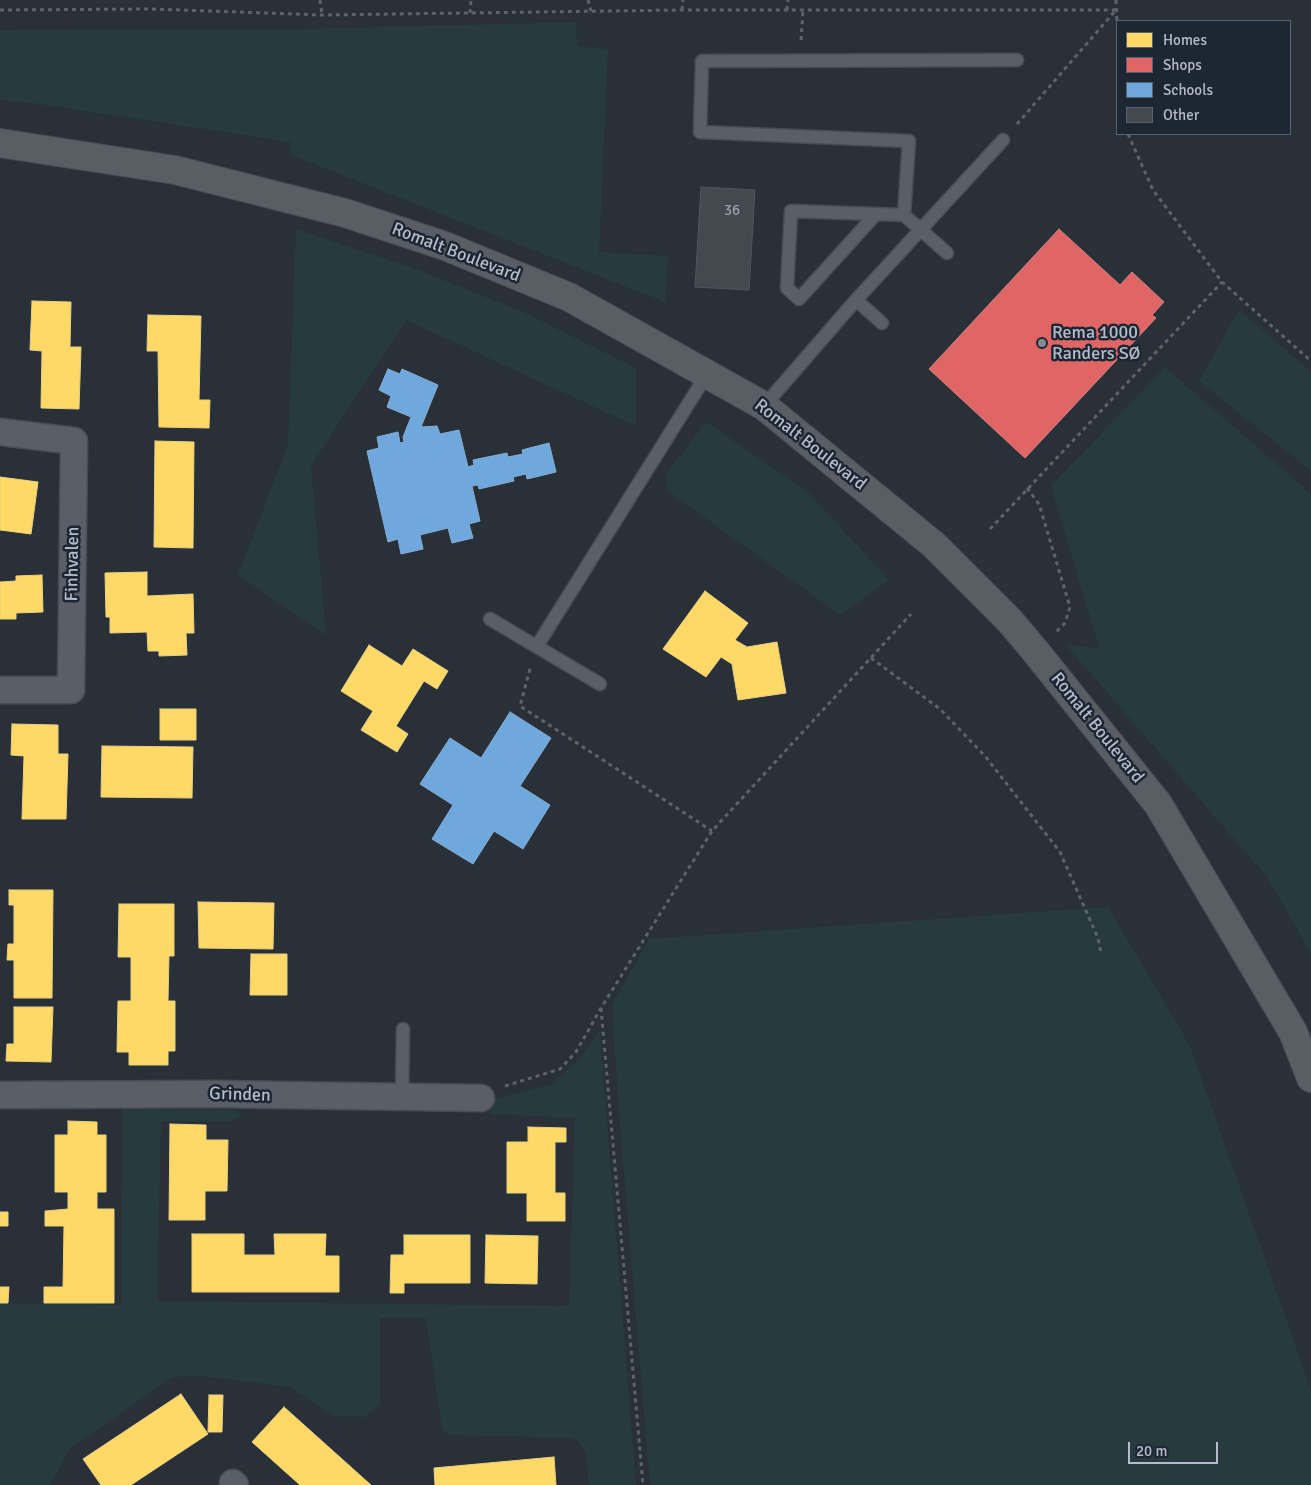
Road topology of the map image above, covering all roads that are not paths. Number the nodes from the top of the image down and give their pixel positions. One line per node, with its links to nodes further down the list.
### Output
1 (1017, 60): 5 (lane)
2 (1003, 140): 6 (lane)
3 (0, 143): 10 (street, Romalt Boulevard)
4 (876, 214): 4 (lane); 5 (lane)
5 (904, 215): 6 (lane)
6 (922, 230): 7 (lane); 8 (lane)
7 (947, 253)
8 (856, 300): 9 (lane); 11 (lane)
9 (882, 323)
10 (707, 374): 11 (street, Romalt Boulevard); 14 (lane)
11 (764, 406): 18 (street, Romalt Boulevard)
12 (0, 432): 16 (street, Finhvalen)
13 (490, 619): 14 (lane)
14 (537, 646): 15 (lane)
15 (600, 684)
16 (0, 690)
17 (403, 1029): 20 (lane)
18 (1311, 1078)
19 (0, 1095): 20 (street, Grinden)
20 (402, 1097): 21 (street, Grinden)
21 (480, 1098)

